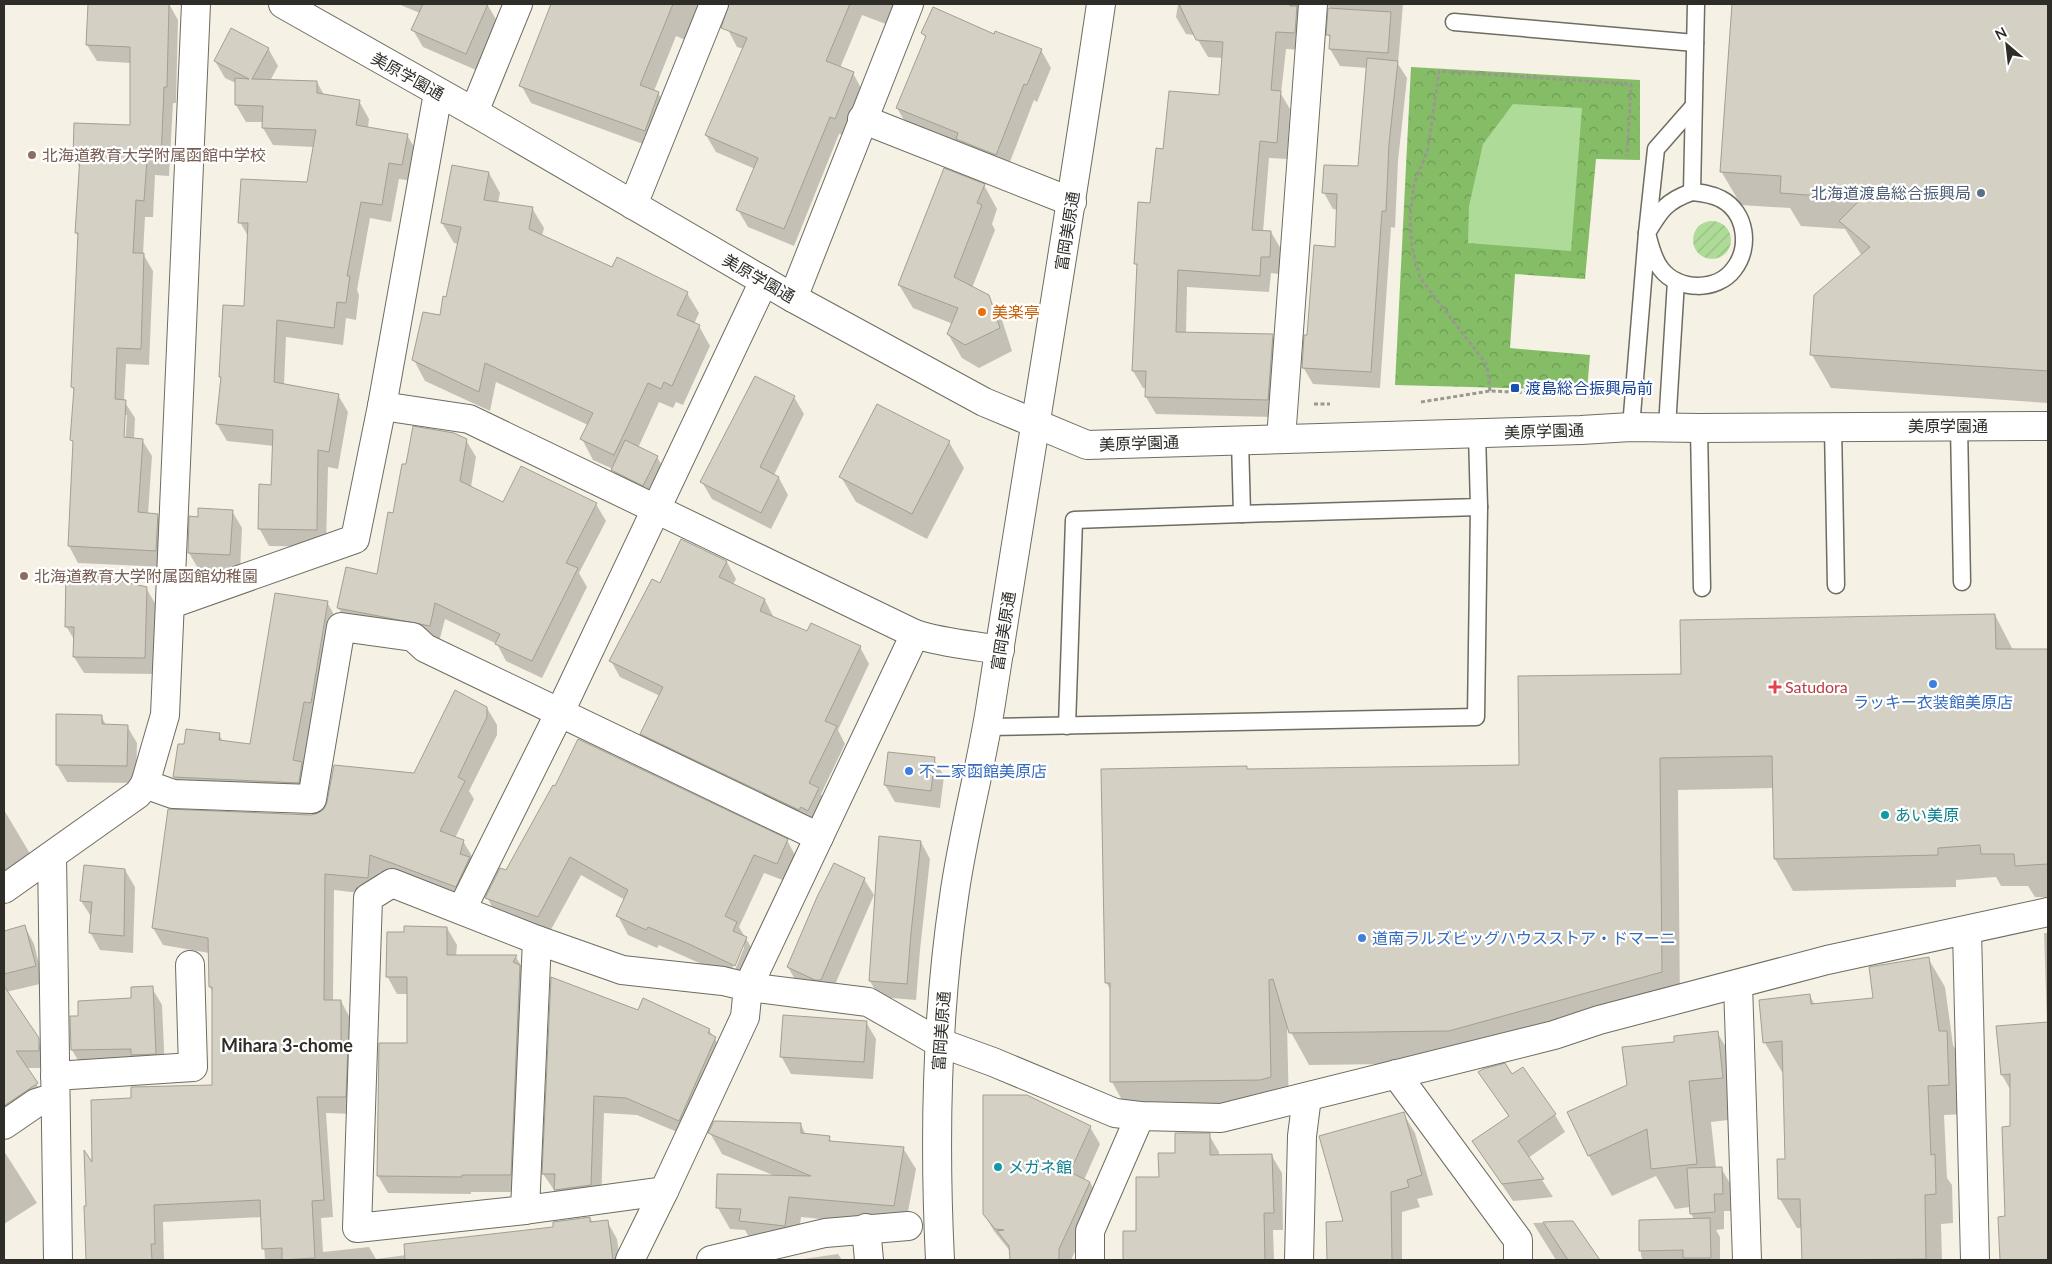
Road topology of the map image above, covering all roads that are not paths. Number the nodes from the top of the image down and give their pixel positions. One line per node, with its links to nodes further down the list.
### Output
1 (196, 4): 40 (street)
2 (283, 4): 9 (street, 美原学園通)
3 (518, 4): 14 (street)
4 (714, 4): 18 (street)
5 (908, 4): 15 (street)
6 (1101, 4): 17 (street, 富岡美原通)
7 (1313, 4): 32 (street)
8 (1696, 4): 11 (lane)
9 (309, 11): 12 (street, 美原学園通)
10 (1454, 22): 11 (lane)
11 (1695, 43): 13 (lane)
12 (438, 93): 14 (street, 美原学園通); 23 (street)
13 (1692, 108): 16 (lane); 19 (lane)
14 (474, 112): 18 (street, 美原学園通)
15 (862, 120): 17 (street); 22 (street)
16 (1692, 192): 19 (lane); 21 (lane)
17 (1072, 202): 24 (street, 富岡美原通)
18 (633, 205): 20 (street, 美原学園通)
19 (1646, 233): 21 (lane); 25 (lane)
20 (764, 281): 22 (street, 美原学園通); 35 (street)
21 (1676, 281): 26 (lane)
22 (793, 298): 24 (street, 美原学園通)
23 (382, 406): 35 (street); 40 (street)
24 (1035, 423): 33 (street, 美原学園通); 42 (street, 富岡美原通)
25 (1631, 426): 26 (street, 美原学園通); 31 (street, 美原学園通)
26 (1667, 426): 30 (street, 美原学園通)
27 (1959, 426): 28 (street, 美原学園通); 29 (street, 美原学園通); 37 (lane)
28 (2048, 426)
29 (1833, 427): 30 (street, 美原学園通); 38 (lane)
30 (1698, 428): 39 (lane)
31 (1477, 433): 32 (street, 美原学園通); 34 (lane)
32 (1281, 439): 33 (street, 美原学園通)
33 (1240, 440): 36 (lane)
34 (1479, 506): 36 (lane); 44 (lane)
35 (656, 508): 41 (street); 43 (street)
36 (1242, 514): 44 (lane)
37 (1962, 582)
38 (1836, 585)
39 (1702, 588)
40 (171, 604): 46 (street)
41 (915, 634): 42 (street); 47 (street)
42 (1000, 650): 45 (street, 富岡美原通)
43 (559, 714): 46 (street); 47 (street); 50 (street)
44 (1067, 726): 45 (lane)
45 (988, 727): 57 (street, 富岡美原通)
46 (145, 784): 48 (street)
47 (819, 837): 56 (street)
48 (52, 856): 49 (street); 59 (street)
49 (4, 888)
50 (462, 909): 53 (street); 64 (street)
51 (2048, 912): 52 (street)
52 (1966, 931): 55 (street); 76 (street)
53 (537, 940): 56 (street); 64 (street)
54 (190, 965): 59 (street)
55 (1738, 984): 58 (street); 75 (street)
56 (748, 987): 57 (street); 63 (street)
57 (938, 1042): 61 (street); 71 (street, 富岡美原通)
58 (1396, 1074): 60 (street); 74 (street)
59 (55, 1087): 62 (street); 67 (street)
60 (1307, 1097): 61 (street); 73 (street)
61 (1140, 1116): 72 (street)
62 (4, 1125)
63 (664, 1191): 64 (street); 68 (street)
64 (525, 1210)
65 (908, 1226): 66 (street)
66 (866, 1228): 69 (street); 70 (street)
67 (58, 1260)
68 (630, 1260)
69 (711, 1260)
70 (869, 1260)
71 (940, 1260)
72 (1090, 1260)
73 (1299, 1260)
74 (1518, 1260)
75 (1747, 1260)
76 (1975, 1260)

